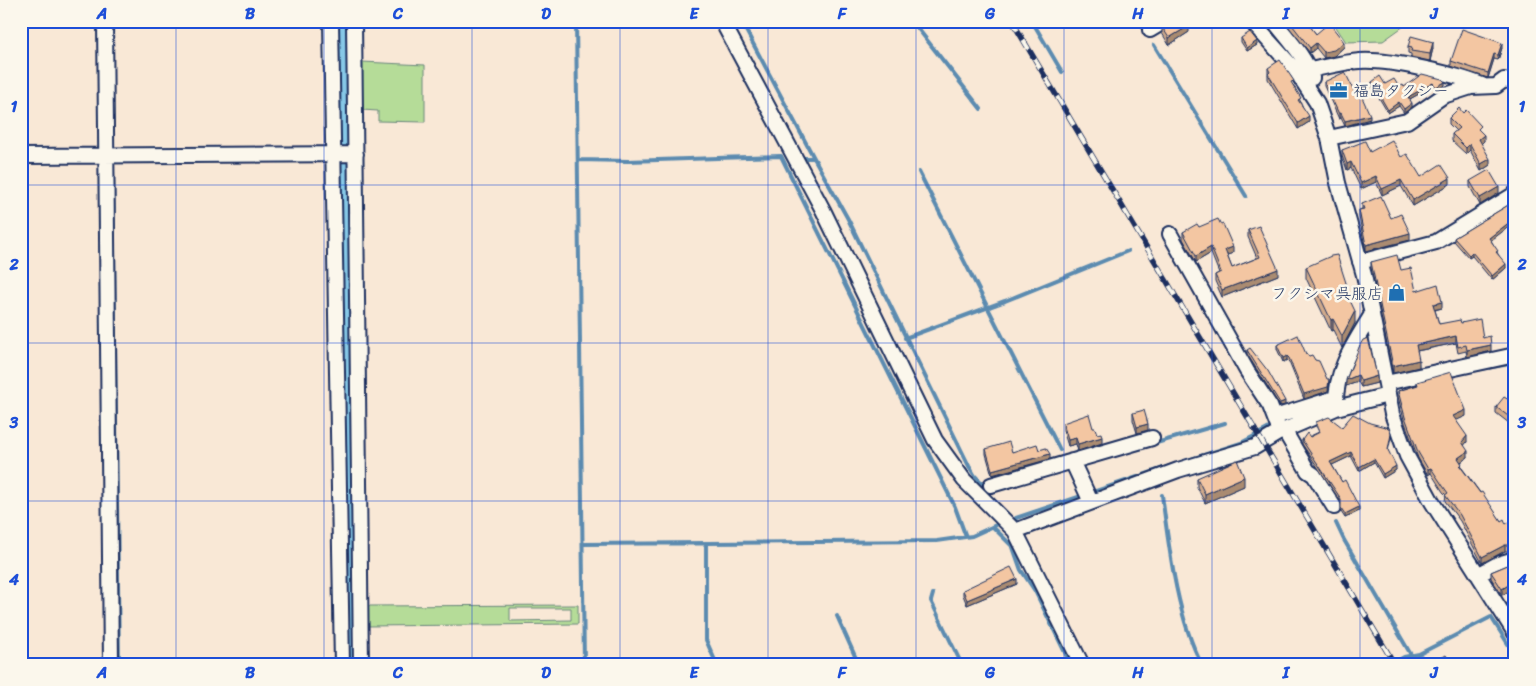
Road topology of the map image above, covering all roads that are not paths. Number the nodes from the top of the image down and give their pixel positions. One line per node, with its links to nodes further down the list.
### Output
1 (105, 21): 15 (street)
2 (331, 21): 14 (street)
3 (354, 21): 14 (street)
4 (722, 21): 30 (street)
5 (1165, 21): 8 (street)
6 (1252, 21): 12 (street)
7 (1274, 21): 9 (street)
8 (1150, 30)
9 (1310, 70): 11 (street); 12 (street)
10 (1515, 82): 11 (street)
11 (1485, 86): 13 (street)
12 (1317, 103): 13 (street)
13 (1329, 138): 19 (street)
14 (344, 154): 15 (street); 35 (street); 36 (street)
15 (111, 155): 16 (street); 34 (street)
16 (21, 156)
17 (1515, 194): 19 (street)
18 (1170, 234): 24 (street)
19 (1360, 262): 20 (street)
20 (1372, 314): 22 (street); 23 (street)
21 (1515, 355): 22 (street)
22 (1387, 389): 23 (street); 32 (street)
23 (1336, 403): 24 (street)
24 (1278, 426): 28 (street); 29 (street)
25 (1152, 438): 26 (street)
26 (1074, 465): 27 (street); 28 (street)
27 (991, 485)
28 (1088, 496): 30 (street)
29 (1334, 507)
30 (1015, 532): 37 (street)
31 (1515, 559): 32 (street)
32 (1478, 575): 33 (street)
33 (1515, 633)
34 (111, 665)
35 (342, 665)
36 (361, 665)
37 (1082, 665)

